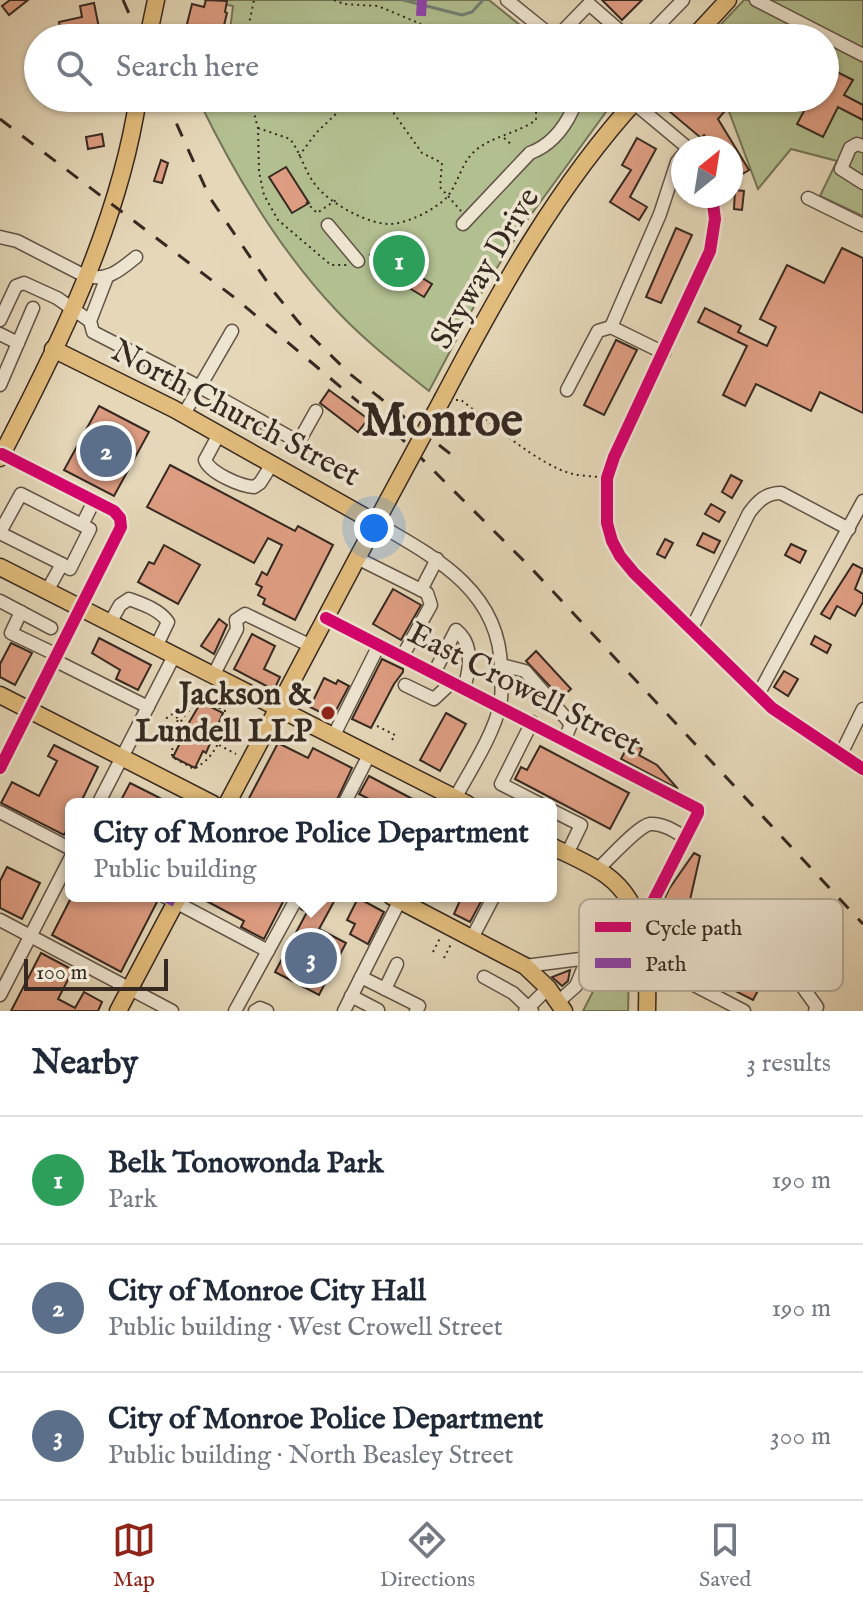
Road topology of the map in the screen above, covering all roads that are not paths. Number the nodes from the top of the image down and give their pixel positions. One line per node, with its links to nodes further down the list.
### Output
1 (156, 0): 7 (main road)
2 (507, 0): 8 (street)
3 (683, 0): 11 (street)
4 (728, 0): 12 (main road)
5 (756, 0): 13 (street)
6 (591, 2): 9 (street); 10 (street)
7 (151, 24)
8 (538, 24)
9 (569, 24)
10 (614, 24)
11 (660, 24)
12 (706, 24)
13 (803, 24)
14 (839, 43): 15 (street)
15 (863, 55)
16 (135, 112): 32 (main road)
17 (571, 112): 26 (street)
18 (625, 112): 54 (main road, Skyway Drive, bridge)
19 (648, 112): 20 (street)
20 (674, 136)
21 (863, 146): 23 (street)
22 (671, 180): 38 (street)
23 (863, 183)
24 (808, 198): 28 (street)
25 (714, 208): 43 (street)
26 (463, 224)
27 (328, 225): 31 (street)
28 (863, 225)
29 (0, 237): 32 (street)
30 (136, 257): 33 (street)
31 (358, 261)
32 (85, 276): 33 (street); 35 (main road)
33 (107, 277): 37 (street)
34 (33, 308): 41 (street)
35 (72, 310): 36 (street); 37 (street); 42 (main road)
36 (0, 320)
37 (90, 321): 45 (street)
38 (611, 327): 43 (street); 46 (street)
39 (232, 331): 45 (street)
40 (0, 334): 41 (street)
41 (18, 343): 44 (street)
42 (53, 349): 48 (main road, North Church Street); 50 (main road)
43 (664, 353): 70 (street)
44 (0, 385)
45 (200, 387): 47 (street); 48 (street)
46 (567, 390)
47 (316, 411)
48 (184, 414): 49 (main road, North Church Street)
49 (219, 434): 51 (main road, North Church Street); 51 (street)
50 (2, 451): 52 (street)
51 (272, 464): 54 (main road, North Church Street)
52 (94, 501): 55 (street); 65 (street)
53 (863, 501): 56 (street)
54 (376, 523): 58 (main road, Skyway Drive); 59 (street, North Church Street)
55 (82, 525): 57 (street); 60 (street)
56 (849, 529): 70 (street); 83 (street)
57 (0, 532): 60 (street)
58 (357, 558): 62 (street); 67 (main road, Skyway Drive)
59 (437, 559): 62 (street); 77 (street, North Church Street)
60 (62, 564): 63 (street)
61 (0, 567): 63 (main road)
62 (421, 590): 75 (street)
63 (47, 591): 65 (main road)
64 (0, 601): 66 (street)
65 (80, 608): 68 (main road); 76 (street)
66 (21, 612): 69 (street); 76 (street)
67 (326, 618): 71 (street, East Crowell Street); 72 (main road, Skyway Drive)
68 (110, 623): 73 (main road); 73 (street)
69 (51, 628)
70 (692, 628): 83 (street)
71 (379, 645): 75 (street, East Crowell Street); 91 (street)
72 (311, 646): 79 (street); 87 (main road, Skyway Drive)
73 (156, 647): 74 (main road)
74 (174, 656): 79 (main road); 86 (street)
75 (402, 657): 78 (street, East Crowell Street)
76 (55, 658): 86 (street); 89 (street)
77 (501, 665): 85 (street, North Church Street); 92 (street)
78 (434, 673): 80 (street, East Crowell Street); 82 (street)
79 (213, 676): 87 (main road)
80 (452, 682): 81 (street); 82 (street, East Crowell Street)
81 (405, 685)
82 (464, 688): 85 (street, East Crowell Street)
83 (759, 693): 93 (street)
84 (0, 695): 89 (main road)
85 (500, 705): 90 (street, East Crowell Street); 103 (street, North Church Street)
86 (148, 707): 95 (street)
87 (278, 709): 91 (main road); 100 (main road, Skyway Drive)
88 (863, 709): 93 (street)
89 (29, 710): 95 (main road); 96 (street)
90 (532, 722): 92 (street, East Crowell Street); 104 (street)
91 (333, 737): 94 (main road)
92 (565, 739): 107 (street, East Crowell Street)
93 (841, 754): 97 (street)
94 (369, 755): 101 (street); 102 (main road)
95 (122, 758): 98 (street); 99 (main road)
96 (0, 768)
97 (863, 769)
98 (101, 798)
99 (201, 798)
100 (230, 798)
101 (347, 798)
102 (450, 798)
103 (460, 798)
104 (528, 798)
105 (0, 812): 108 (street)
106 (557, 813): 110 (street)
107 (686, 838): 112 (street); 114 (street)
108 (65, 846)
109 (557, 849): 110 (main road)
110 (567, 854): 112 (main road)
111 (65, 869): 122 (street)
112 (597, 870): 113 (main road)
113 (627, 899)
114 (654, 899)
115 (171, 902): 131 (main road)
116 (180, 902): 124 (street)
117 (295, 902): 124 (street)
118 (396, 902): 128 (street)
119 (405, 902): 123 (main road)
120 (491, 902): 123 (street)
121 (0, 920): 122 (street)
122 (30, 936): 131 (street); 136 (street)
123 (472, 938): 127 (main road)
124 (268, 951): 143 (street)
125 (579, 960): 127 (street)
126 (397, 964): 132 (street)
127 (525, 966): 138 (main road)
128 (361, 977): 132 (street); 137 (street)
129 (484, 977): 140 (street)
130 (579, 979): 138 (street)
131 (130, 988): 141 (main road); 142 (street)
132 (385, 989): 147 (street)
133 (647, 991): 148 (main road)
134 (706, 991): 149 (street)
135 (805, 991): 150 (street)
136 (0, 995)
137 (351, 996): 139 (street); 146 (street)
138 (557, 1000): 140 (street)
139 (378, 1010)
140 (529, 1010)
141 (118, 1011)
142 (172, 1011)
143 (235, 1011)
144 (255, 1011): 145 (street)
145 (267, 1011)
146 (344, 1011)
147 (416, 1011)
148 (647, 1011)
149 (744, 1011)
150 (815, 1011)

